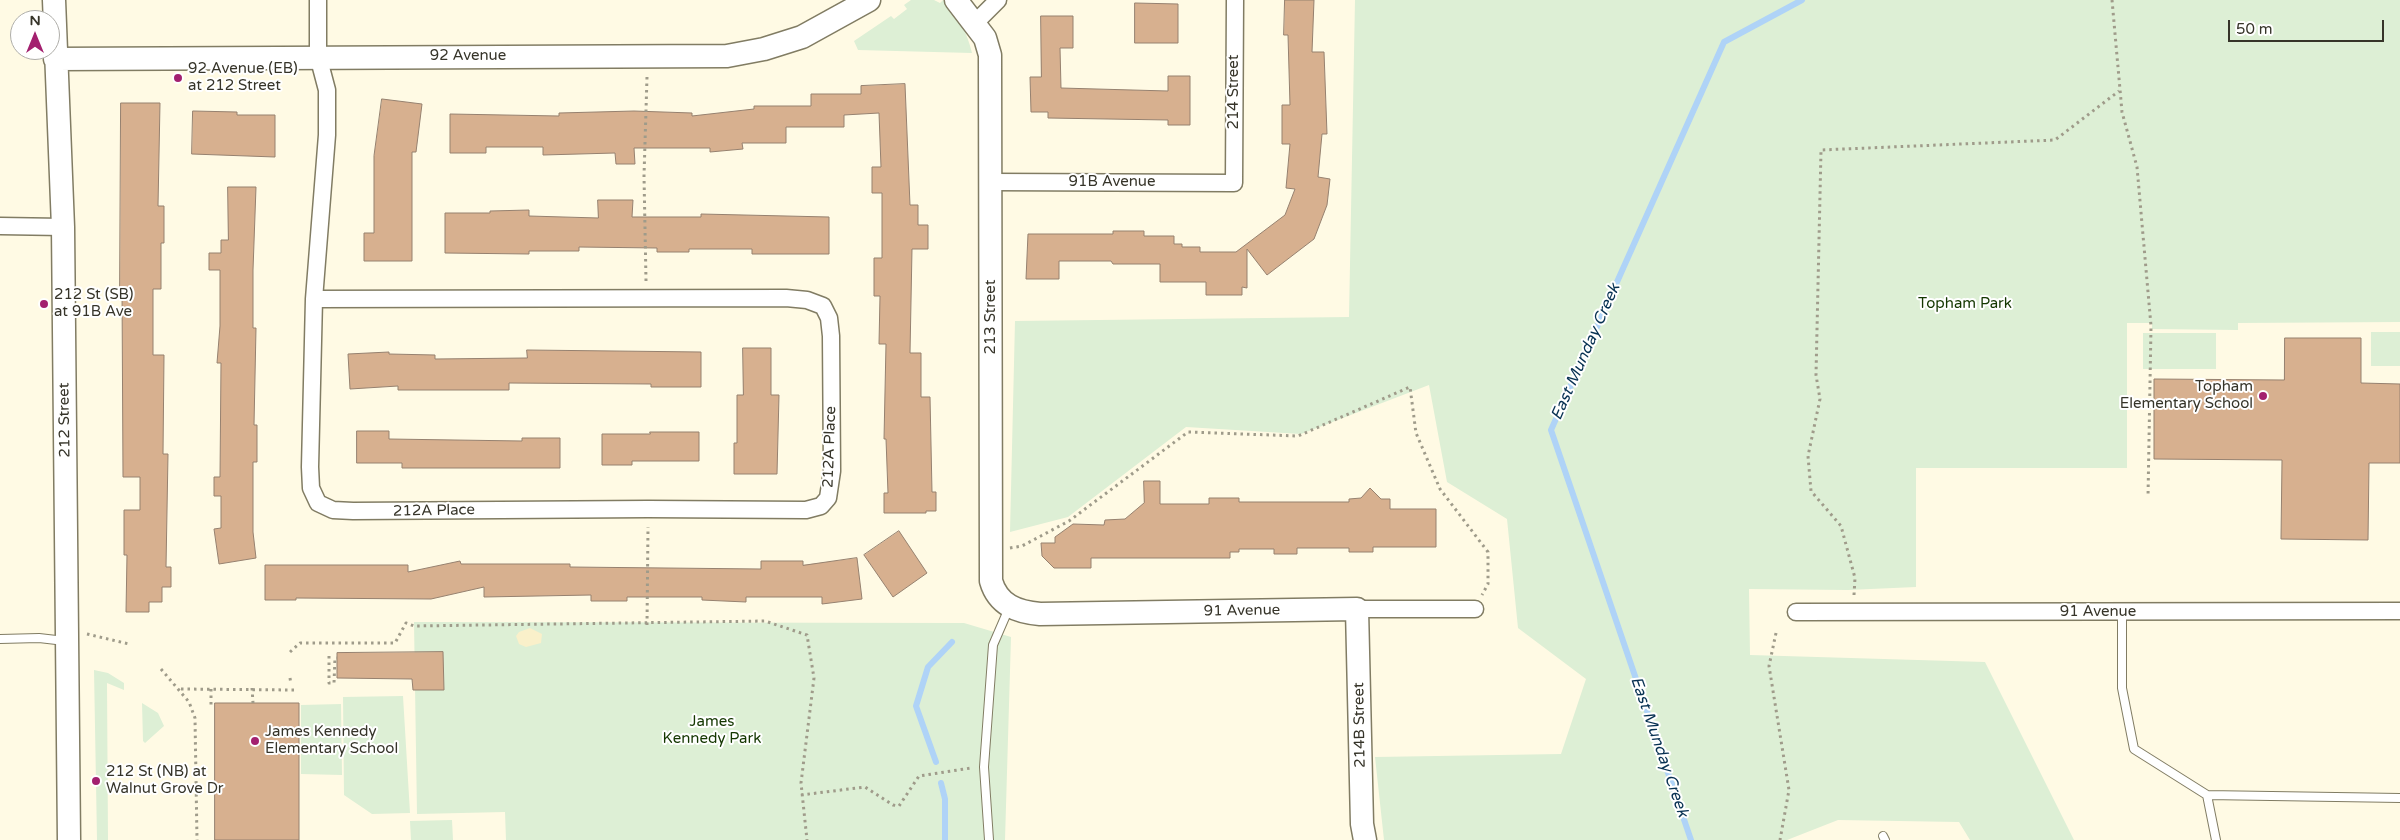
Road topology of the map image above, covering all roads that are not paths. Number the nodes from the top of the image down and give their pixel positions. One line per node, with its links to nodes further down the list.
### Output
1 (318, 0): 7 (street, 212A Place)
2 (869, 0): 7 (street, 92 Avenue)
3 (956, 0): 6 (street, 213 Street)
4 (998, 0): 6 (street)
5 (1235, 0): 11 (street, 214 Street)
6 (975, 23): 10 (street, 213 Street)
7 (318, 56): 8 (street, 92 Avenue); 14 (street, 212A Place)
8 (60, 59)
9 (55, 60): 13 (street, 212 Street)
10 (991, 182): 11 (street, 91B Avenue); 15 (street, 213 Street)
11 (1234, 183)
12 (0, 226): 13 (street)
13 (63, 226): 21 (street, 212 Street)
14 (314, 299): 14 (street, 212A Place)
15 (1010, 607): 16 (street, 91 Avenue); 26 (lane)
16 (1357, 609): 17 (street, 91 Avenue); 27 (street, 214B Street)
17 (1475, 609)
18 (2400, 611): 20 (street, 91 Avenue)
19 (1796, 612): 20 (street, 91 Avenue)
20 (2122, 612): 23 (lane)
21 (66, 637): 22 (lane); 25 (street, 212 Street)
22 (0, 639)
23 (2207, 795): 24 (lane); 28 (lane)
24 (2400, 798)
25 (69, 840)
26 (988, 840)
27 (1365, 840)
28 (2216, 840)

